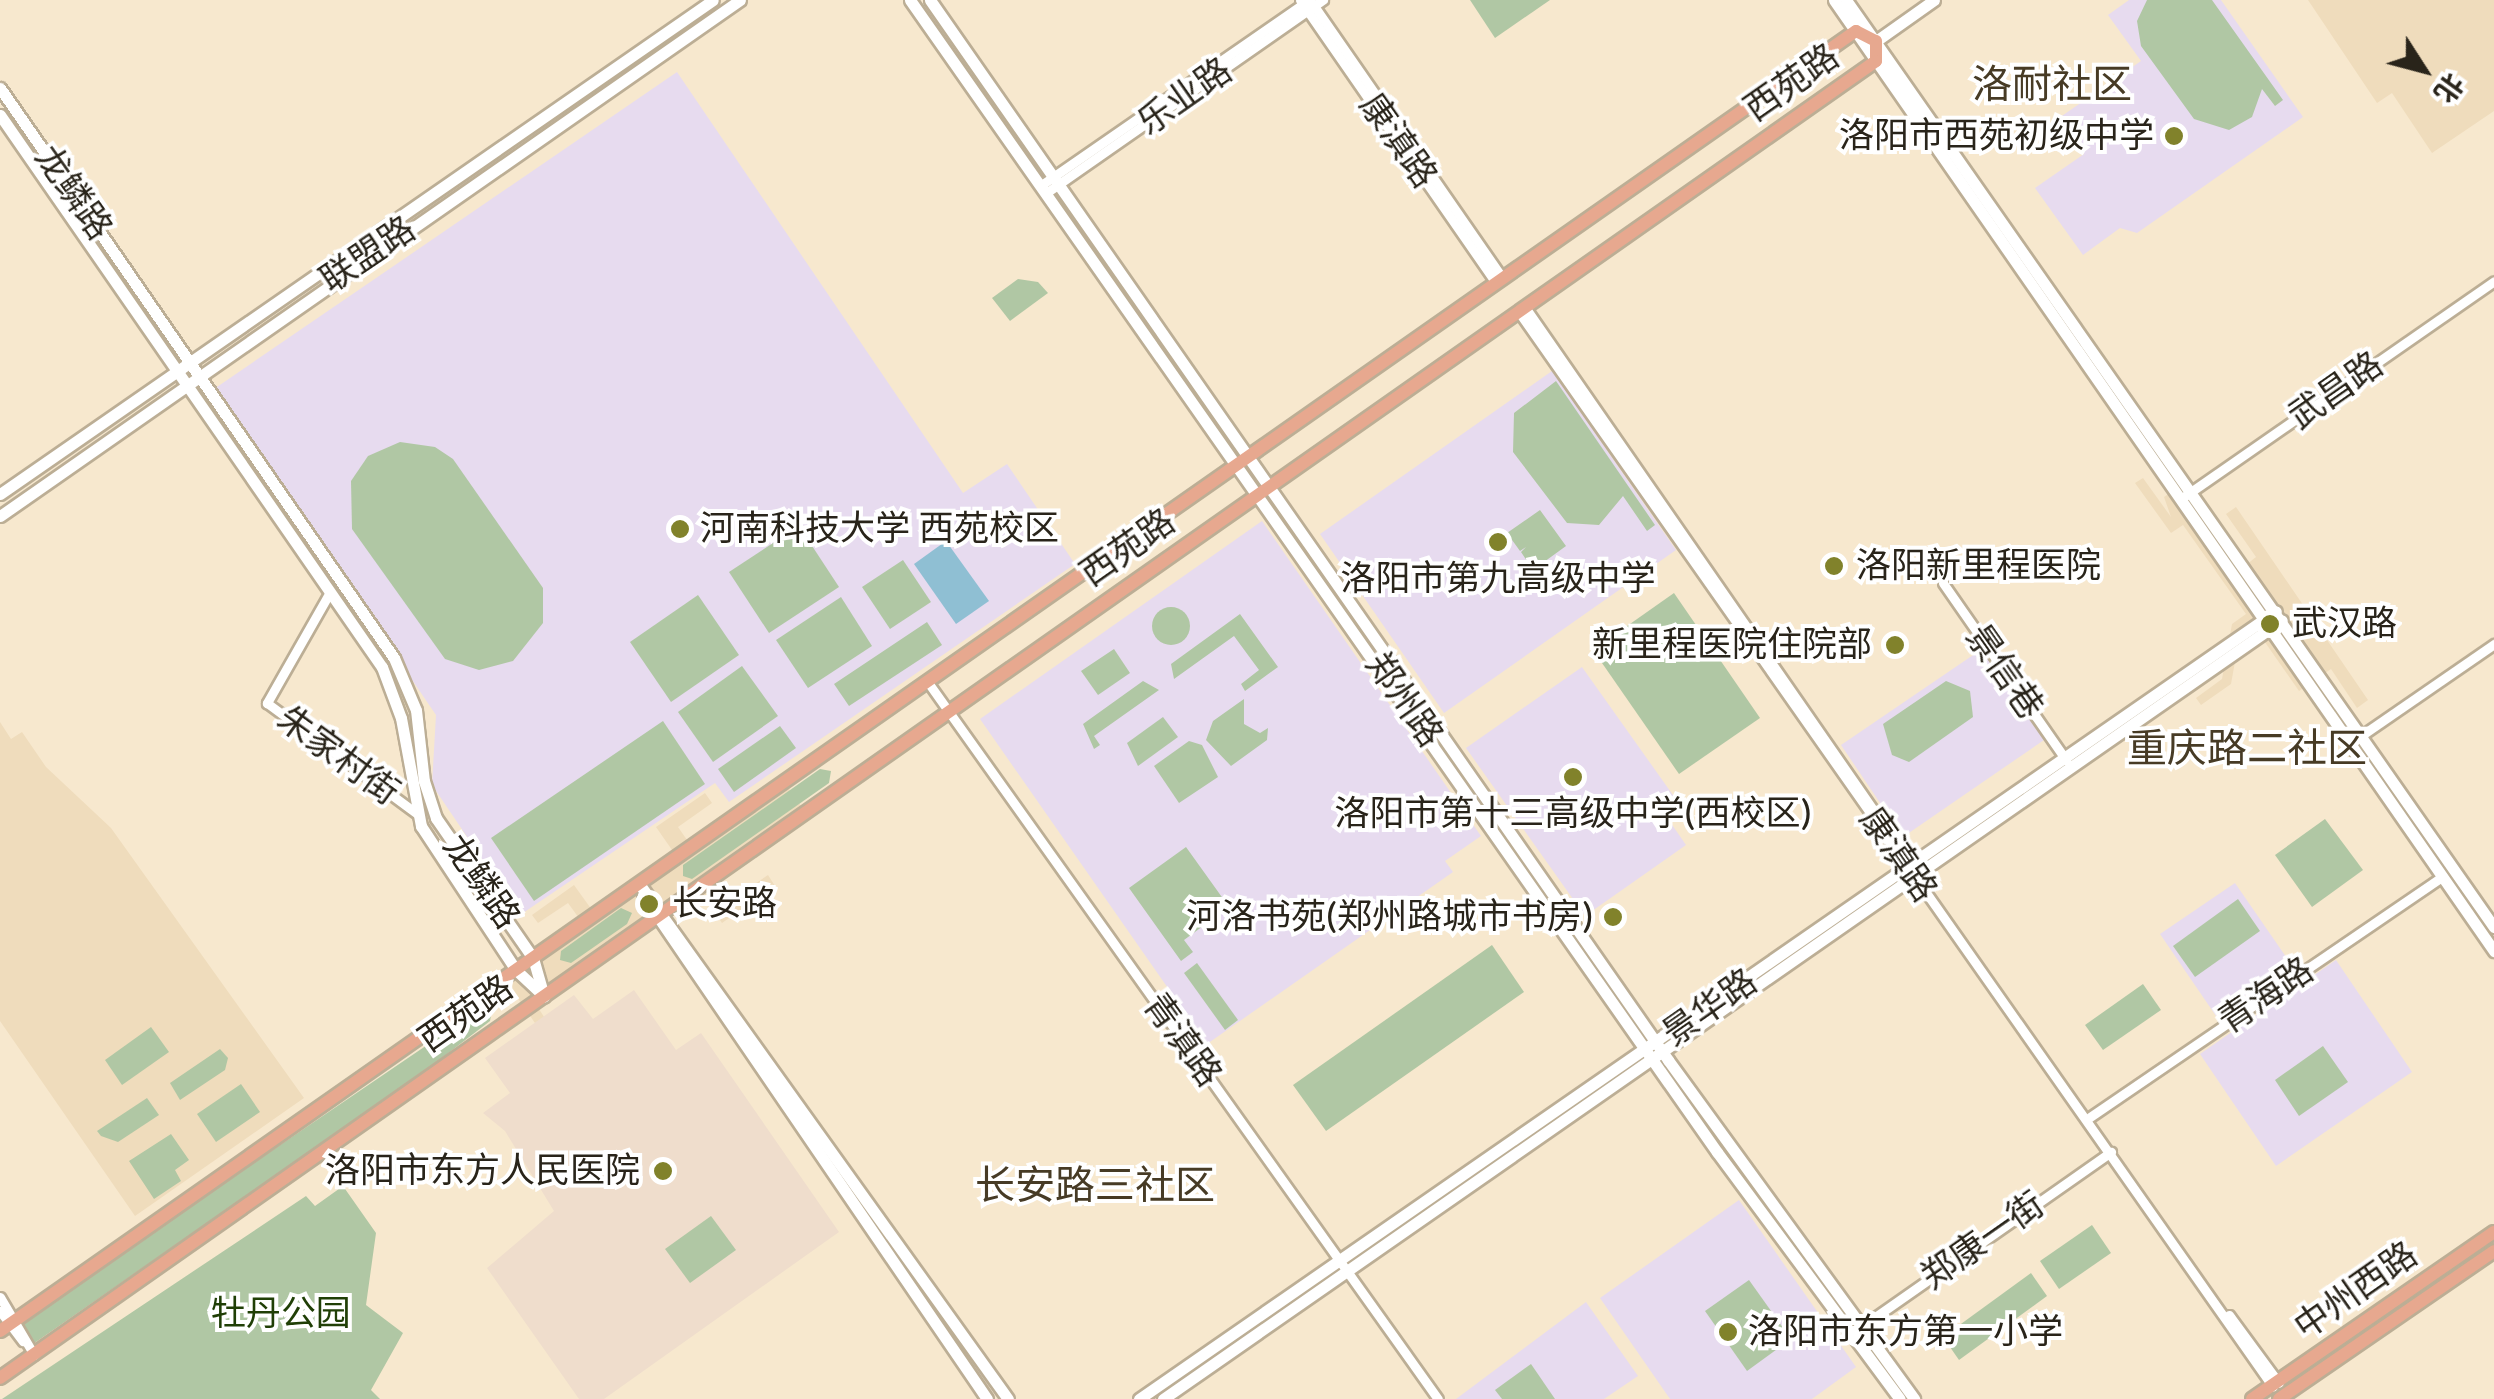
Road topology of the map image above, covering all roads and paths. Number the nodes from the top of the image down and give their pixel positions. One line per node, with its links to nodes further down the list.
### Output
1 (713, 0): 18 (main road, 联盟路)
2 (740, 0): 20 (main road, 联盟路)
3 (910, 0): 14 (main road, 郑州路)
4 (930, 0): 14 (main road, 郑州路)
5 (1834, 0): 9 (main road)
6 (1846, 0): 10 (main road)
7 (1934, 0): 10 (main road)
8 (1310, 3): 14 (street, 乐业路); 15 (street, 康滇路)
9 (1856, 32): 10 (main road, 西苑路); 11 (main road); 15 (main road, 西苑路)
10 (1876, 41): 11 (main road, 西苑路); 25 (main road)
11 (1876, 61): 17 (main road, 西苑路); 28 (main road)
12 (0, 88): 18 (main road, 龙鳞路)
13 (0, 115): 19 (main road, 龙鳞路)
14 (1049, 186): 22 (main road, 郑州路); 23 (main road, 郑州路)
15 (1499, 279): 22 (main road, 西苑路)
16 (2494, 281): 25 (street, 武昌路)
17 (1521, 309): 24 (main road, 西苑路); 40 (street, 康滇路)
18 (190, 360): 19 (main road, 联盟路); 20 (main road, 龙鳞路)
19 (178, 368): 21 (main road, 龙鳞路); 26 (main road, 联盟路)
20 (198, 372): 21 (main road, 联盟路); 46 (main road, 龙鳞路)
21 (186, 380): 29 (main road, 联盟路); 31 (main road, 龙鳞路)
22 (1250, 458): 23 (main road, 西苑路); 24 (main road, 郑州路)
23 (1238, 467): 27 (main road, 郑州路); 35 (main road, 西苑路)
24 (1270, 485): 27 (main road, 西苑路); 49 (main road, 郑州路)
25 (2192, 491): 28 (street, 武昌路); 32 (main road)
26 (0, 494)
27 (1257, 494): 36 (main road, 西苑路); 49 (main road, 郑州路)
28 (2179, 500): 33 (main road)
29 (0, 516)
30 (1943, 583): 38 (street, 景信巷)
31 (330, 592): 39 (main road, 龙鳞路); 39 (street, 朱家村街)
32 (2279, 615): 33 (main road, 景华路); 37 (main road)
33 (2266, 624): 37 (main road); 38 (main road, 景华路); 40 (main road, 景华路)
34 (2494, 644): 37 (street)
35 (928, 681): 36 (street, 青滇路); 42 (main road, 西苑路)
36 (948, 712): 43 (main road, 西苑路); 54 (street, 青滇路)
37 (2357, 738): 41 (main road); 44 (main road)
38 (2066, 760): 40 (main road, 景华路)
39 (416, 813): 47 (main road, 龙鳞路)
40 (1914, 872): 49 (main road, 景华路); 50 (street, 康滇路); 51 (street, 康滇路)
41 (2443, 876): 45 (main road); 50 (street, 青海路)
42 (640, 886): 43 (main road); 46 (main road, 西苑路)
43 (659, 916): 48 (main road, 西苑路); 62 (main road); 63 (main road)
44 (2494, 927)
45 (2494, 950)
46 (533, 958): 47 (main road, 西苑路); 48 (main road, 龙鳞路)
47 (516, 970): 48 (main road, 龙鳞路); 57 (main road, 西苑路)
48 (544, 996): 59 (main road, 西苑路)
49 (1655, 1052): 54 (main road, 景华路); 58 (main road, 郑州路)
50 (2090, 1117): 51 (street, 康滇路)
51 (2111, 1152): 58 (street, 郑康一街); 61 (street, 康滇路)
52 (2494, 1232): 61 (main road, 中州西路)
53 (2494, 1251): 61 (main road, 中州西路)
54 (1344, 1265): 64 (main road, 景华路); 65 (main road, 景华路); 66 (street, 青滇路)
55 (0, 1297): 57 (street)
56 (0, 1311): 57 (street)
57 (9, 1325): 59 (street)
58 (1858, 1329): 67 (main road, 郑州路); 68 (main road, 郑州路)
59 (34, 1354): 60 (main road, 西苑路)
60 (0, 1378)
61 (2279, 1391): 69 (main road, 中州西路)
62 (987, 1399)
63 (1008, 1399)
64 (1139, 1399)
65 (1163, 1399)
66 (1438, 1399)
67 (1900, 1399)
68 (1914, 1399)
69 (2252, 1399)

